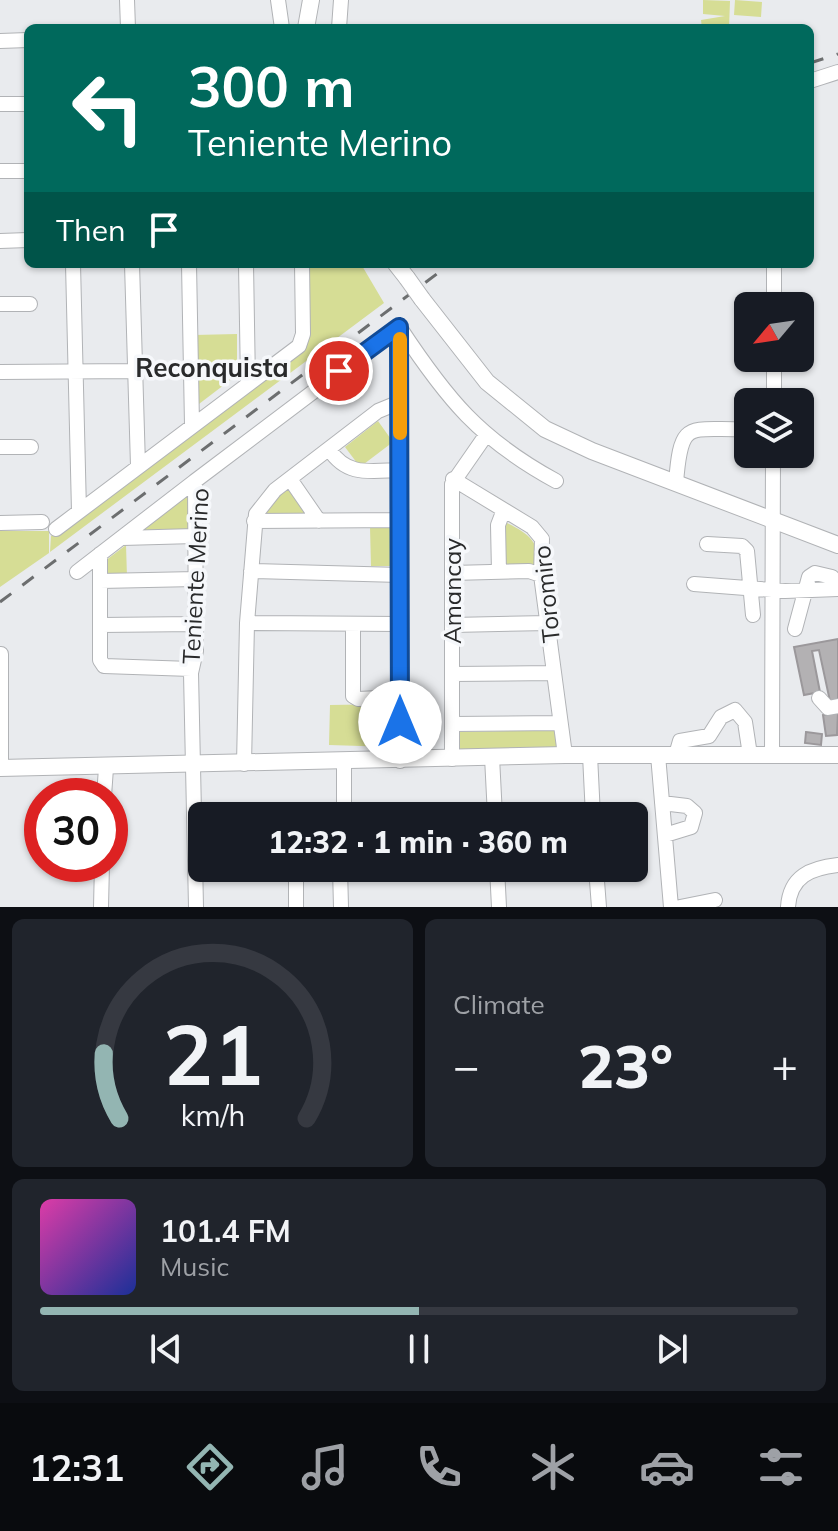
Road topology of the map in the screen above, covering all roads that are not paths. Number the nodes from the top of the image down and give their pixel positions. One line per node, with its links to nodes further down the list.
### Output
1 (127, 0): 6 (street)
2 (278, 0): 7 (street)
3 (301, 0): 8 (main road)
4 (311, 0): 9 (main road)
5 (341, 0): 10 (street)
6 (128, 24)
7 (281, 24)
8 (304, 24)
9 (306, 24)
10 (339, 24)
11 (24, 40): 12 (street)
12 (0, 41)
13 (838, 72): 14 (street)
14 (814, 80)
15 (0, 104): 16 (street)
16 (24, 104)
17 (0, 171): 18 (street)
18 (24, 171)
19 (24, 240): 20 (street)
20 (0, 241)
21 (73, 268): 32 (street)
22 (132, 268): 33 (street)
23 (189, 268): 37 (street)
24 (246, 268): 35 (street)
25 (302, 268): 35 (street)
26 (399, 268): 50 (main road, bridge)
27 (774, 268): 28 (street)
28 (774, 292)
29 (0, 304): 30 (street)
30 (30, 304)
31 (399, 327): 36 (street); 39 (street); 48 (street, Teniente Merino)
32 (75, 371): 33 (street); 34 (street); 51 (street)
33 (134, 371): 43 (street)
34 (0, 372)
35 (248, 383): 37 (street)
36 (400, 402): 42 (street); 45 (street)
37 (192, 425): 43 (street)
38 (734, 430): 50 (street)
39 (486, 435): 47 (street); 49 (street)
40 (0, 447): 41 (street)
41 (31, 447)
42 (329, 449): 45 (street); 46 (street)
43 (138, 466): 51 (street)
44 (773, 468): 54 (street)
45 (400, 470): 53 (street)
46 (290, 479): 55 (street); 56 (street)
47 (453, 479): 52 (street, Toromiro); 66 (street, Amancay)
48 (195, 481): 58 (street, Teniente Merino); 59 (street)
49 (556, 481)
50 (676, 483): 54 (main road)
51 (79, 511): 57 (street)
52 (503, 512): 65 (street); 68 (street, Toromiro)
53 (400, 520): 56 (street); 67 (street)
54 (773, 520): 61 (main road); 74 (street)
55 (254, 521): 56 (street); 63 (street)
56 (319, 521)
57 (0, 523)
58 (195, 536): 59 (street); 69 (street, Teniente Merino)
59 (122, 538): 62 (street)
60 (707, 544): 73 (street)
61 (838, 545)
62 (100, 554): 64 (street); 70 (street)
63 (251, 571): 67 (street); 77 (street)
64 (77, 572)
65 (499, 572): 66 (street); 68 (street)
66 (452, 573): 83 (street, Amancay)
67 (400, 575): 81 (street)
68 (541, 575): 78 (street, Toromiro)
69 (196, 579): 70 (street); 79 (street, Teniente Merino)
70 (100, 581): 82 (street)
71 (694, 584): 73 (street)
72 (838, 588): 75 (street)
73 (751, 589): 74 (street); 76 (street)
74 (773, 591): 75 (street); 99 (street)
75 (804, 591): 84 (street)
76 (753, 615)
77 (247, 623): 80 (street); 106 (street)
78 (549, 623): 83 (street); 87 (street, Toromiro)
79 (196, 624): 82 (street); 86 (street, Teniente Merino)
80 (353, 624): 81 (street); 89 (street)
81 (400, 624): 89 (street)
82 (101, 625): 86 (street)
83 (452, 625): 88 (street, Amancay)
84 (795, 629)
85 (1, 654): 103 (street)
86 (191, 669): 107 (street, Teniente Merino)
87 (554, 673): 88 (street); 92 (street, Toromiro)
88 (452, 674): 93 (street, Amancay)
89 (400, 697): 105 (street)
90 (819, 698): 91 (street)
91 (838, 706)
92 (560, 723): 93 (street); 94 (street, Toromiro)
93 (452, 724): 102 (street, Amancay)
94 (565, 755): 95 (main road); 101 (main road)
95 (590, 755): 96 (main road); 112 (street)
96 (658, 755): 97 (main road); 113 (street)
97 (676, 755): 98 (main road); 98 (street)
98 (750, 755): 99 (main road)
99 (772, 755): 100 (main road)
100 (838, 755)
101 (492, 757): 102 (main road); 111 (street)
102 (452, 759): 105 (main road)
103 (1, 760): 108 (main road)
104 (344, 761): 105 (main road); 106 (main road); 110 (street)
105 (400, 761)
106 (244, 764): 107 (main road)
107 (193, 765): 108 (main road); 123 (street, Teniente Merino)
108 (106, 768): 109 (street)
109 (105, 778)
110 (344, 802)
111 (494, 802)
112 (592, 802)
113 (662, 803): 114 (street); 114 (street)
114 (665, 835): 128 (street)
115 (838, 865): 130 (street)
116 (102, 882): 122 (street)
117 (296, 882): 124 (street)
118 (340, 882): 125 (street)
119 (498, 882): 126 (street)
120 (597, 882): 127 (street)
121 (715, 900): 129 (street)
122 (101, 907)
123 (196, 907)
124 (296, 907)
125 (341, 907)
126 (499, 907)
127 (599, 907)
128 (671, 907)
129 (680, 907)
130 (788, 907)

